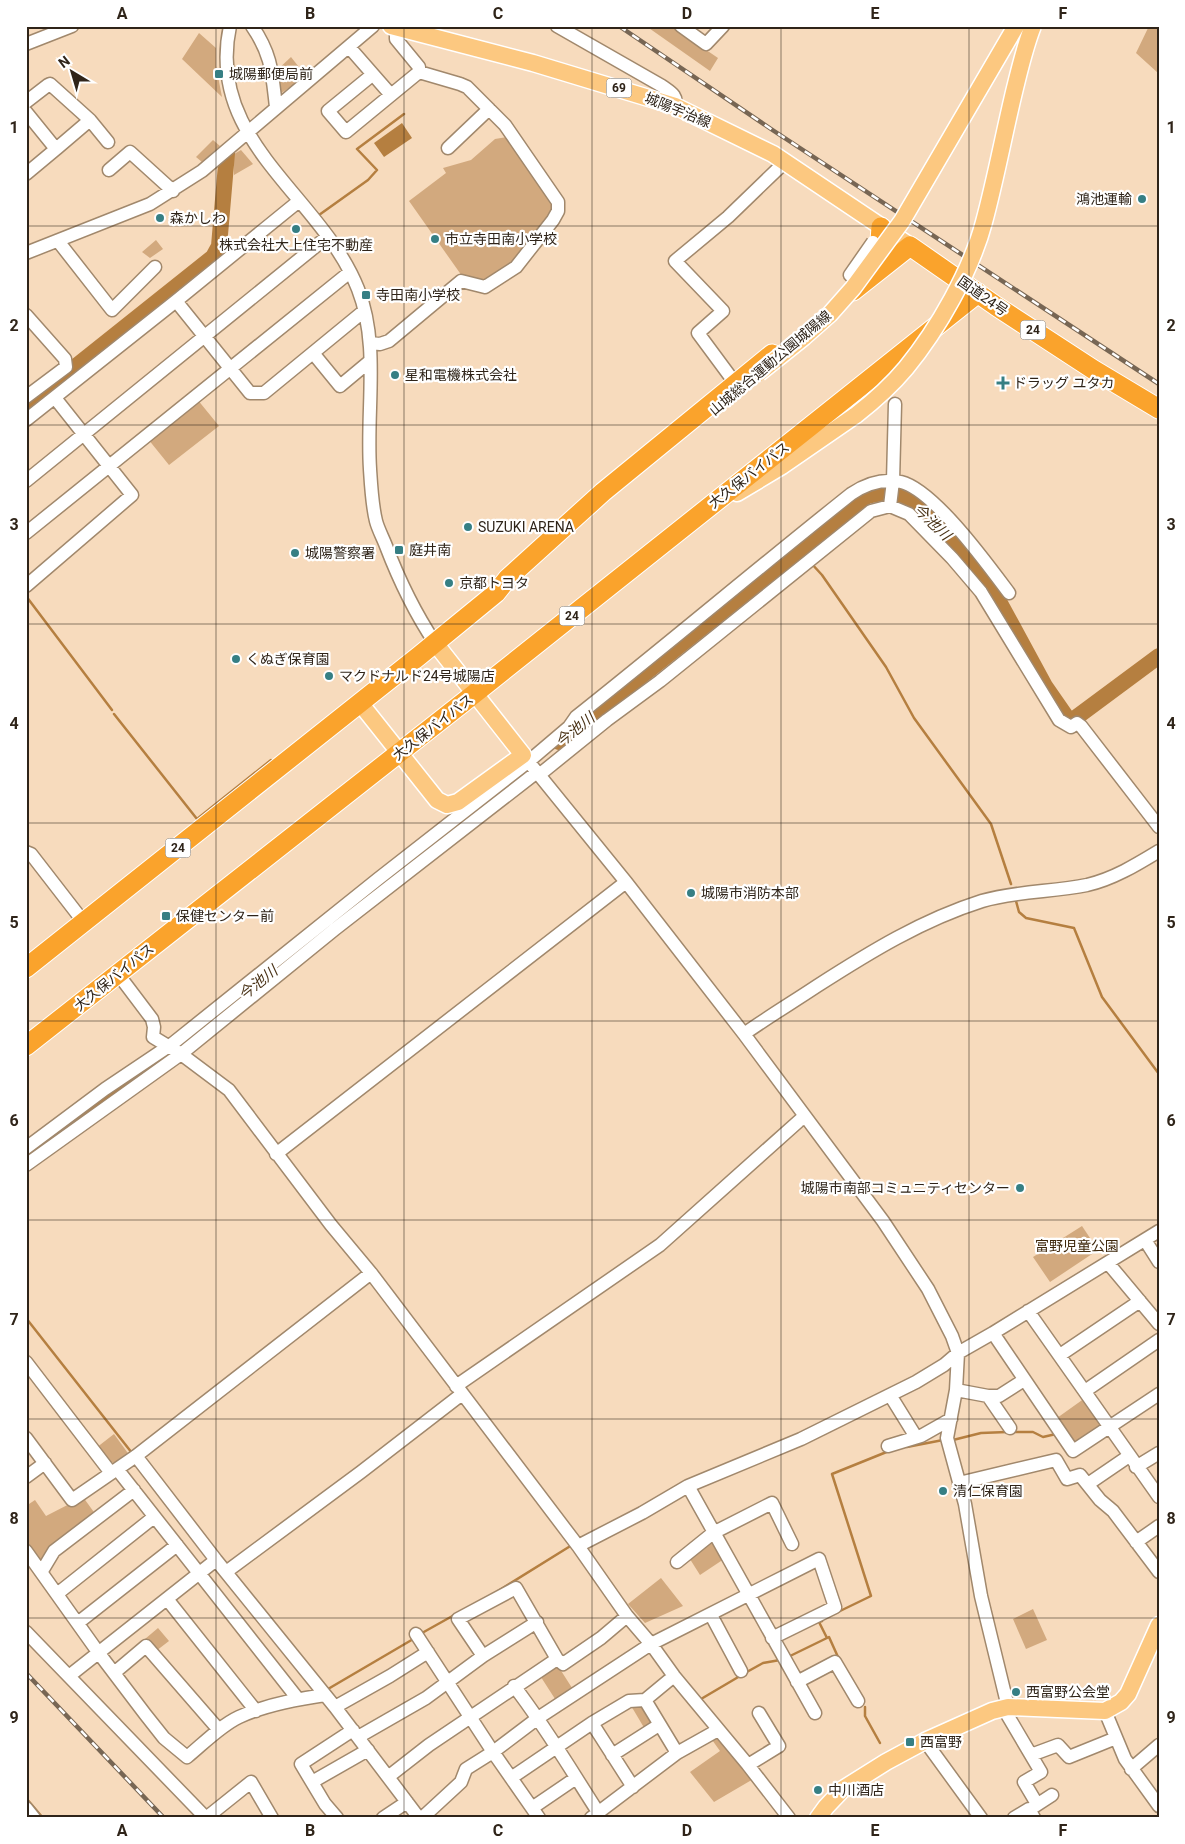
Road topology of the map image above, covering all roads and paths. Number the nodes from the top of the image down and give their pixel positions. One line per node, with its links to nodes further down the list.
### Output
1 (72, 26): 11 (street)
2 (230, 26): 22 (street)
3 (252, 26): 18 (street)
4 (373, 26): 12 (street)
5 (557, 26): 17 (street)
6 (681, 26): 7 (street)
7 (722, 26)
8 (1016, 26): 61 (main road, 山城総合運動公園城陽線, bridge)
9 (1033, 26): 59 (main road, bridge)
10 (393, 27): 13 (street); 17 (main road, 城陽宇治線 / 69)
11 (26, 44)
12 (349, 48): 14 (street); 18 (street)
13 (419, 72): 15 (street); 19 (street)
14 (372, 75): 15 (street); 15 (street)
15 (391, 95)
16 (26, 102): 21 (street)
17 (676, 106): 26 (main road, 城陽宇治線 / 69)
18 (276, 107): 22 (street)
19 (489, 109): 24 (street); 44 (street)
20 (27, 115): 25 (street)
21 (90, 120): 23 (street); 25 (street)
22 (246, 132): 29 (street); 30 (street)
23 (108, 142)
24 (448, 148)
25 (56, 149): 28 (street)
26 (785, 162): 31 (main road, 城陽宇治線 / 69); 48 (street)
27 (109, 170): 29 (street)
28 (26, 174)
29 (173, 191): 33 (street)
30 (298, 201): 32 (street); 39 (street)
31 (880, 236): 34 (main road, 城陽宇治線 / 69); 40 (highway)
32 (327, 237): 37 (street); 43 (street)
33 (58, 241): 35 (street); 36 (street)
34 (910, 246): 38 (highway, 国道24号 / 24); 40 (highway, 24)
35 (26, 253)
36 (155, 267)
37 (350, 272): 41 (street); 47 (street)
38 (978, 293): 52 (highway, 国道24号 / 24); 59 (highway, 大久保バイパス / 24)
39 (176, 301): 43 (street); 50 (street)
40 (828, 310): 48 (highway, 24)
41 (364, 311): 44 (street); 45 (street)
42 (26, 315): 49 (street)
43 (204, 336): 47 (street); 54 (street)
44 (370, 343): 46 (street)
45 (312, 353): 46 (street); 47 (street)
46 (370, 361): 64 (street)
47 (229, 368): 55 (street)
48 (735, 383): 61 (highway, 24)
49 (26, 397)
50 (55, 398): 53 (street); 54 (street)
51 (895, 404): 57 (street)
52 (1159, 409)
53 (26, 420)
54 (84, 434): 55 (street); 56 (street)
55 (108, 466): 60 (street); 62 (street)
56 (26, 481)
57 (890, 481): 58 (street); 63 (street); 68 (street)
58 (890, 506): 68 (street); 69 (street)
59 (689, 522): 65 (highway, 大久保バイパス / 24)
60 (26, 533)
61 (536, 554): 64 (highway, 24)
62 (26, 586)
63 (1009, 593)
64 (435, 643): 65 (main road); 66 (highway, 24)
65 (474, 694): 67 (highway, 大久保バイパス / 24); 68 (main road)
66 (360, 703): 67 (main road); 73 (highway, 24)
67 (399, 753): 68 (main road); 75 (highway, 大久保バイパス / 24)
68 (533, 767): 72 (street); 78 (street)
69 (1159, 827)
70 (1159, 851): 76 (street)
71 (26, 852): 73 (street)
72 (626, 882): 76 (street); 82 (street)
73 (80, 925): 74 (highway, 24)
74 (26, 968)
75 (118, 974): 77 (highway, 大久保バイパス / 24); 78 (street); 79 (street)
76 (744, 1034): 80 (street)
77 (26, 1046)
78 (175, 1051): 81 (street); 82 (street); 83 (street)
79 (26, 1055)
80 (806, 1118): 94 (street); 98 (street)
81 (26, 1148)
82 (276, 1154): 88 (street)
83 (26, 1165)
84 (1159, 1231): 85 (street)
85 (1145, 1240): 86 (street); 87 (street)
86 (1159, 1262)
87 (1108, 1263): 89 (street); 90 (street)
88 (371, 1273): 98 (street); 111 (street)
89 (1140, 1301): 91 (street); 95 (street)
90 (1028, 1310): 92 (street); 95 (street)
91 (1159, 1324)
92 (993, 1333): 94 (street); 97 (street)
93 (1159, 1340): 100 (street)
94 (958, 1353): 99 (street); 101 (street)
95 (1060, 1355): 100 (street)
96 (26, 1362): 114 (street)
97 (1024, 1380): 103 (street); 105 (street)
98 (459, 1390): 127 (street); 132 (street)
99 (956, 1390): 103 (street); 104 (street)
100 (1085, 1391): 105 (street)
101 (890, 1395): 108 (street); 118 (street)
102 (1158, 1395): 105 (street)
103 (988, 1396): 106 (street)
104 (951, 1419): 108 (street); 116 (street)
105 (1110, 1426): 112 (street)
106 (1010, 1428)
107 (26, 1438): 113 (street)
108 (916, 1438): 109 (street)
109 (888, 1446)
110 (1159, 1452): 112 (street)
111 (136, 1456): 114 (street); 129 (street)
112 (1133, 1461): 117 (street); 120 (street)
113 (45, 1463): 114 (street); 115 (street)
114 (114, 1471): 119 (street)
115 (26, 1477)
116 (959, 1483): 117 (street); 163 (street)
117 (1088, 1484): 124 (street)
118 (688, 1486): 123 (street); 127 (street)
119 (134, 1490): 121 (street); 131 (street)
120 (1159, 1497)
121 (154, 1517): 126 (street); 135 (street)
122 (1159, 1526): 124 (street)
123 (714, 1533): 125 (street); 130 (street); 136 (street)
124 (1136, 1542): 133 (street)
125 (792, 1544)
126 (177, 1545): 134 (street); 140 (street)
127 (578, 1546): 139 (street)
128 (26, 1551): 131 (street)
129 (216, 1560): 132 (street); 134 (street)
130 (677, 1562)
131 (42, 1571): 135 (street)
132 (226, 1572): 158 (street)
133 (1159, 1572)
134 (199, 1574): 137 (street); 159 (street)
135 (57, 1594): 140 (street)
136 (748, 1596): 138 (street); 145 (street); 145 (street)
137 (167, 1599): 147 (street); 164 (street)
138 (711, 1614): 146 (street); 151 (street)
139 (627, 1616): 146 (street); 150 (street)
140 (79, 1622): 147 (street)
141 (537, 1622): 149 (street); 149 (street); 150 (street)
142 (1159, 1625): 165 (main road)
143 (26, 1632): 153 (street)
144 (417, 1636): 148 (street)
145 (772, 1638): 156 (street)
146 (651, 1644): 154 (street); 169 (street)
147 (98, 1652): 152 (street); 153 (street)
148 (428, 1652): 155 (street); 162 (street)
149 (484, 1656): 155 (street)
150 (557, 1659): 157 (street)
151 (741, 1671)
152 (114, 1673): 172 (street); 172 (street)
153 (69, 1676): 199 (street)
154 (674, 1676): 160 (street); 173 (street)
155 (446, 1682): 168 (street); 174 (street)
156 (797, 1682): 161 (street); 167 (street)
157 (514, 1686): 168 (street); 169 (street)
158 (325, 1695): 159 (street); 162 (street)
159 (298, 1699): 164 (street)
160 (645, 1700): 170 (street); 171 (street)
161 (858, 1701)
162 (335, 1707): 174 (street)
163 (1007, 1709): 165 (main road); 176 (main road); 183 (street)
164 (256, 1711): 172 (street)
165 (1105, 1711): 175 (street)
166 (759, 1713): 184 (street)
167 (815, 1713)
168 (470, 1717): 180 (street); 186 (street)
169 (538, 1718): 178 (street); 180 (street)
170 (592, 1723): 178 (street); 182 (street)
171 (659, 1725): 181 (street); 182 (street)
172 (219, 1730)
173 (718, 1730): 181 (street); 184 (street)
174 (356, 1734): 179 (street); 189 (street)
175 (1116, 1738): 183 (street); 185 (street)
176 (925, 1741): 204 (main road); 205 (street)
177 (1159, 1745): 185 (street)
178 (555, 1747): 187 (street); 188 (street)
179 (368, 1750): 186 (street); 189 (street)
180 (493, 1752): 187 (street); 202 (street)
181 (677, 1753): 190 (street)
182 (612, 1755): 190 (street)
183 (1031, 1755): 195 (street)
184 (748, 1765): 203 (street)
185 (1131, 1769): 193 (street)
186 (388, 1777): 192 (street)
187 (511, 1778): 196 (street)
188 (576, 1778): 196 (street); 197 (street)
189 (312, 1782): 200 (street)
190 (633, 1787): 197 (street)
191 (1052, 1795): 195 (street)
192 (403, 1804): 201 (street); 202 (street)
193 (1159, 1806)
194 (26, 1808): 198 (street)
195 (1033, 1810): 206 (street)
196 (536, 1813)
197 (595, 1815)
198 (34, 1818)
199 (272, 1818)
200 (337, 1818)
201 (383, 1818)
202 (421, 1818)
203 (789, 1818)
204 (818, 1818)
205 (981, 1818)
206 (1014, 1818)

